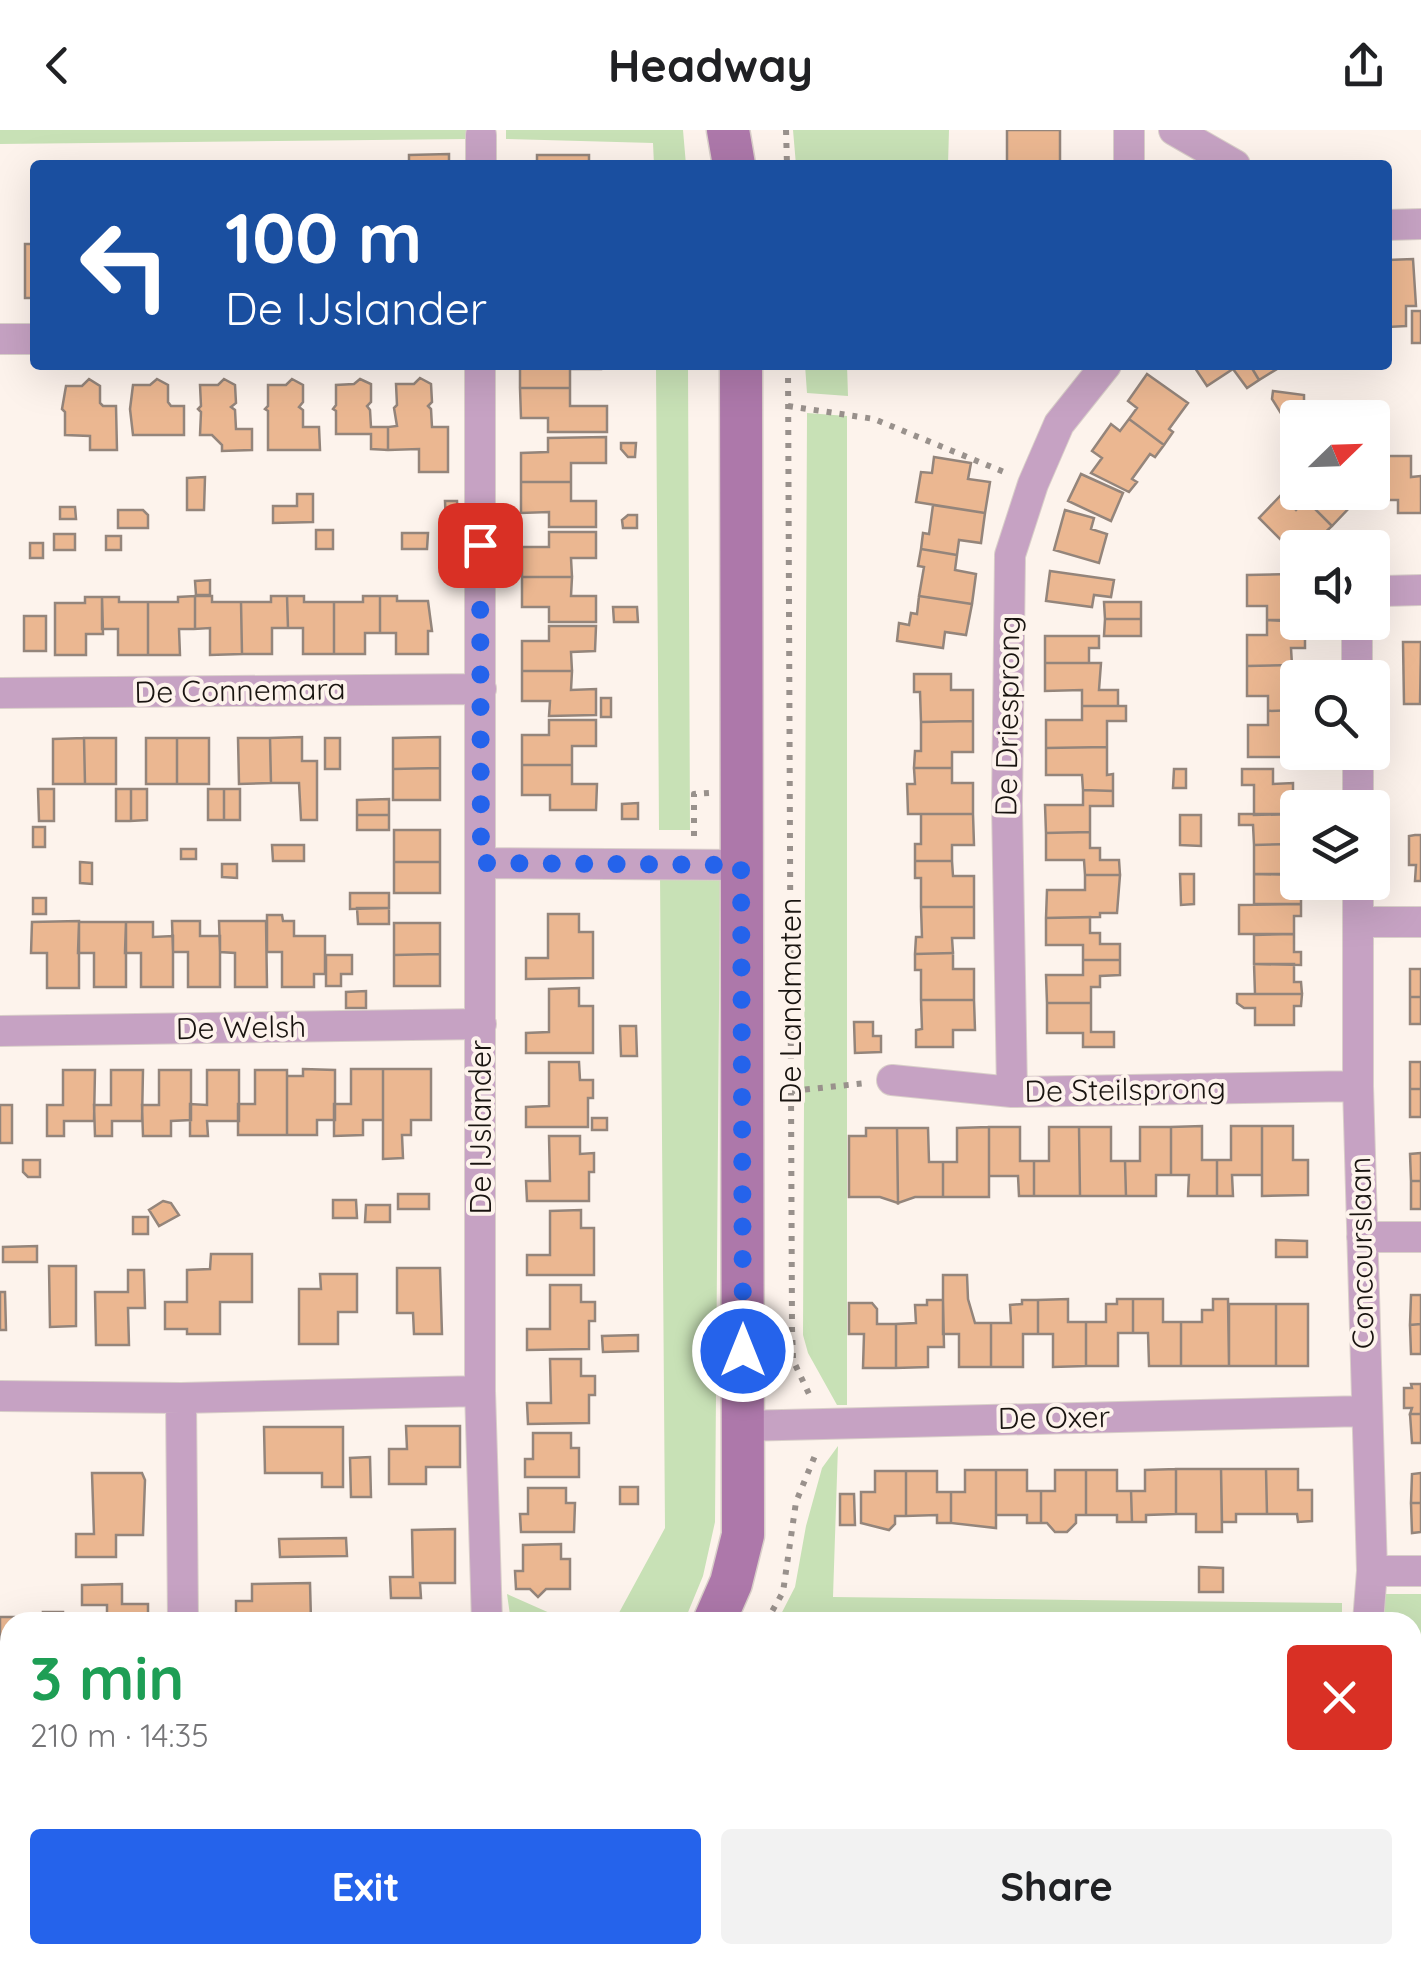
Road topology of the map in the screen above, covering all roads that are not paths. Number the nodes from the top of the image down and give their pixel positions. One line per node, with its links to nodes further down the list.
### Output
1 (728, 130): 5 (street)
2 (751, 130): 6 (street)
3 (1128, 130): 7 (street)
4 (1174, 130): 8 (street)
5 (733, 160)
6 (748, 160)
7 (1128, 160)
8 (1226, 160)
9 (1421, 224): 10 (street)
10 (1392, 225)
11 (0, 339): 12 (street)
12 (30, 339)
13 (480, 370): 18 (street, De IJslander)
14 (741, 370): 21 (street, De Landmaten)
15 (1102, 370): 29 (street, De Driesprong)
16 (1421, 590): 17 (street)
17 (1390, 591)
18 (480, 689): 19 (street, De Connemara); 20 (street, De IJslander)
19 (0, 693)
20 (481, 863): 21 (street); 25 (street, De IJslander)
21 (741, 865): 36 (street, De Landmaten)
22 (1358, 900): 23 (street, Concourslaan)
23 (1358, 922): 24 (street); 28 (street, Concourslaan)
24 (1421, 922)
25 (481, 1024): 26 (street, De Welsh); 32 (street, De IJslander)
26 (0, 1031)
27 (892, 1080): 29 (street, De Steilsprong)
28 (1358, 1086): 29 (street, De Steilsprong); 30 (street, Concourslaan)
29 (1012, 1092)
30 (1362, 1236): 31 (street); 35 (street, Concourslaan)
31 (1421, 1237)
32 (480, 1391): 34 (street); 40 (street, De IJslander)
33 (0, 1396): 34 (street)
34 (181, 1398): 39 (street)
35 (1365, 1411): 36 (street, De Oxer); 37 (street, Concourslaan)
36 (744, 1426): 41 (street, De Landmaten)
37 (1372, 1571): 38 (street); 42 (street, Concourslaan)
38 (1421, 1571)
39 (183, 1612)
40 (487, 1612)
41 (718, 1612)
42 (1369, 1612)

